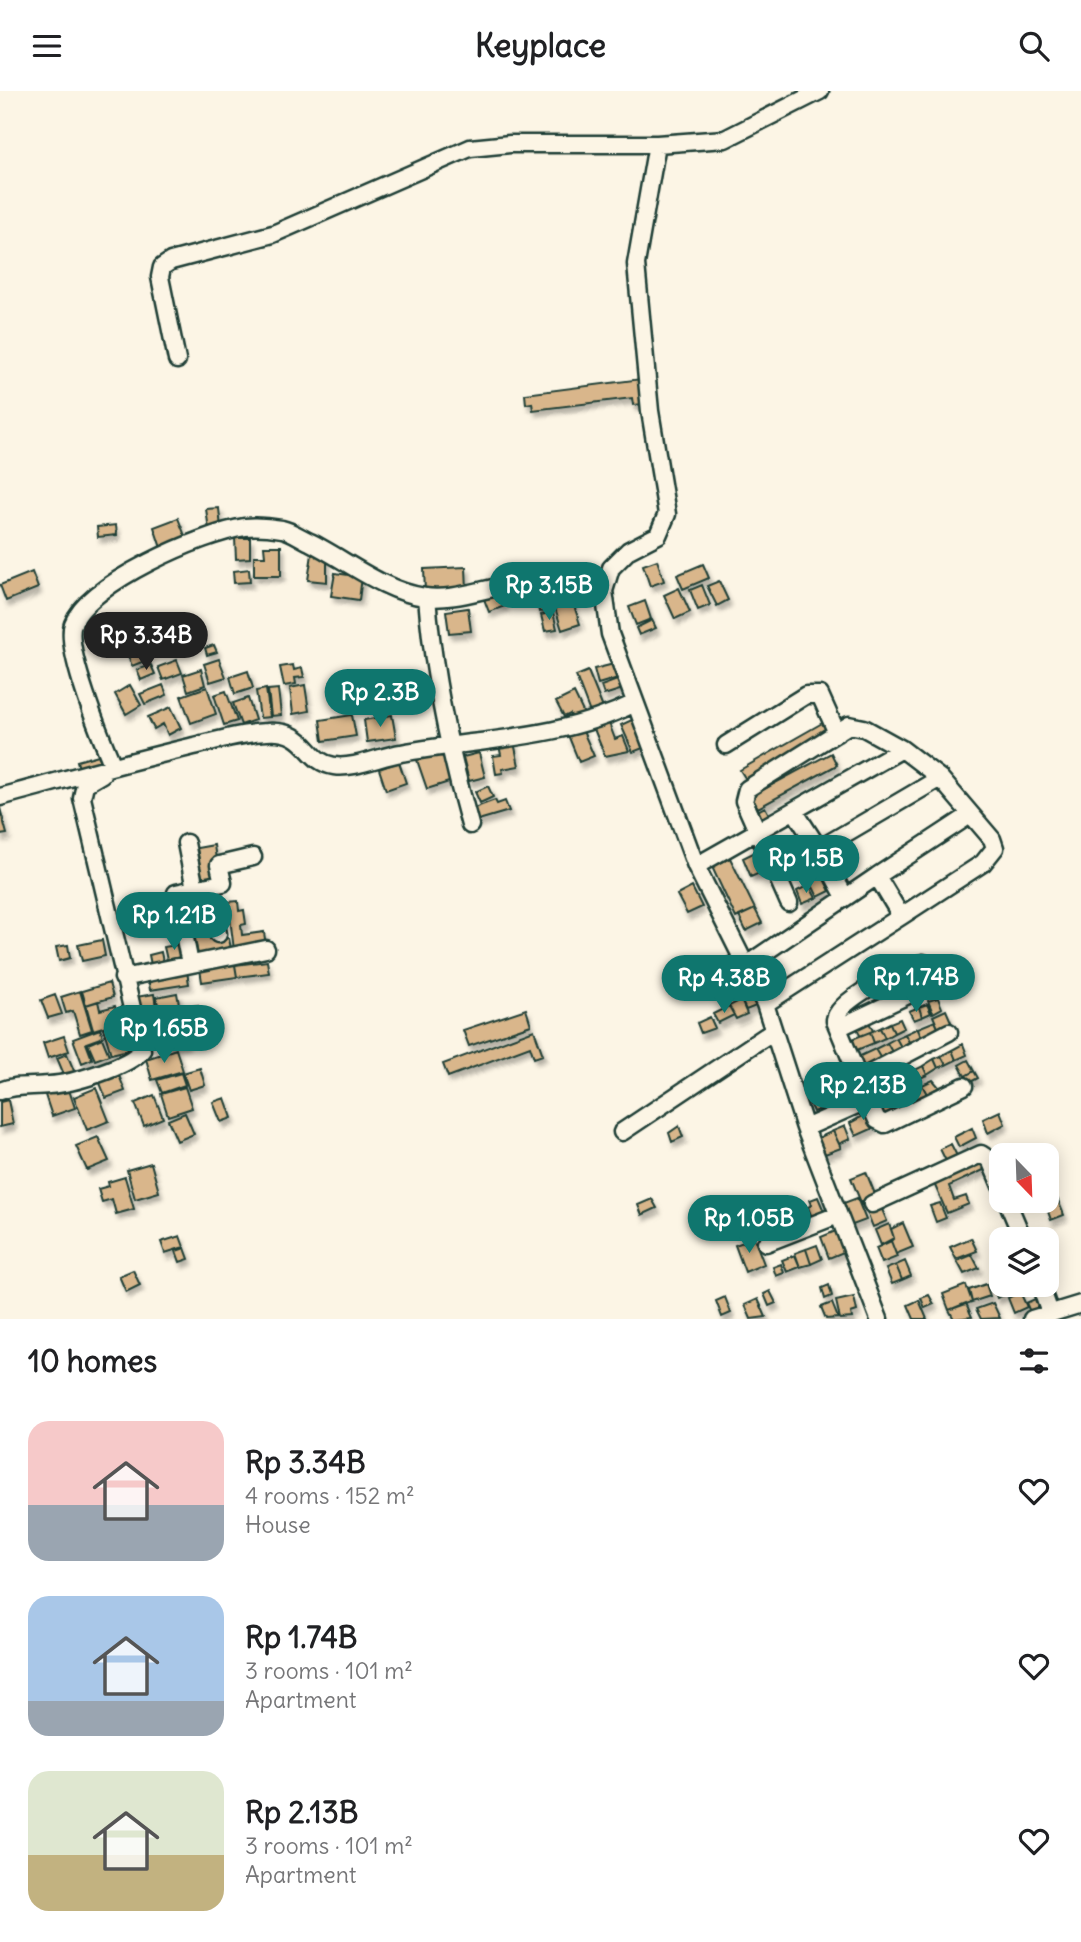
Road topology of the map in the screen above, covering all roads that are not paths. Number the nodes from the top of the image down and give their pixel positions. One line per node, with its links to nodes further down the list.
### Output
1 (820, 91): 2 (street)
2 (657, 144): 3 (street); 4 (street)
3 (177, 360)
4 (604, 591): 5 (street); 6 (street)
5 (427, 597): 8 (street); 11 (street)
6 (633, 704): 8 (street); 21 (street)
7 (836, 733): 9 (street); 10 (street); 17 (street)
8 (447, 745): 11 (street); 16 (street)
9 (726, 745)
10 (902, 750): 12 (street); 14 (street)
11 (113, 766): 13 (street); 31 (street)
12 (940, 778): 15 (street); 19 (street)
13 (0, 797)
14 (795, 812): 17 (street); 19 (street)
15 (970, 815): 22 (street); 26 (street)
16 (470, 825)
17 (755, 831): 21 (street); 25 (street)
18 (186, 843): 23 (street)
19 (819, 849): 24 (street)
20 (253, 857): 23 (street)
21 (696, 866): 30 (street)
22 (877, 876): 24 (street); 26 (street)
23 (202, 888): 27 (street); 29 (street)
24 (845, 897): 30 (street)
25 (789, 903)
26 (900, 917): 32 (street)
27 (218, 934)
28 (266, 949): 29 (street)
29 (190, 964): 31 (street)
30 (746, 966): 32 (street)
31 (123, 978): 38 (street)
32 (765, 1004): 34 (street)
33 (838, 1028): 33 (street); 36 (street)
34 (772, 1032): 40 (street); 41 (street)
35 (949, 1032): 36 (street)
36 (859, 1079): 39 (street)
37 (964, 1086): 39 (street)
38 (10, 1088)
39 (867, 1100): 40 (street)
40 (804, 1128): 44 (street)
41 (622, 1132)
42 (989, 1160): 43 (street)
43 (872, 1204)
44 (838, 1215): 45 (street); 49 (street)
45 (766, 1243)
46 (1044, 1297): 48 (street)
47 (1081, 1304): 48 (street)
48 (1050, 1313): 50 (street)
49 (879, 1319)
50 (1032, 1319)

